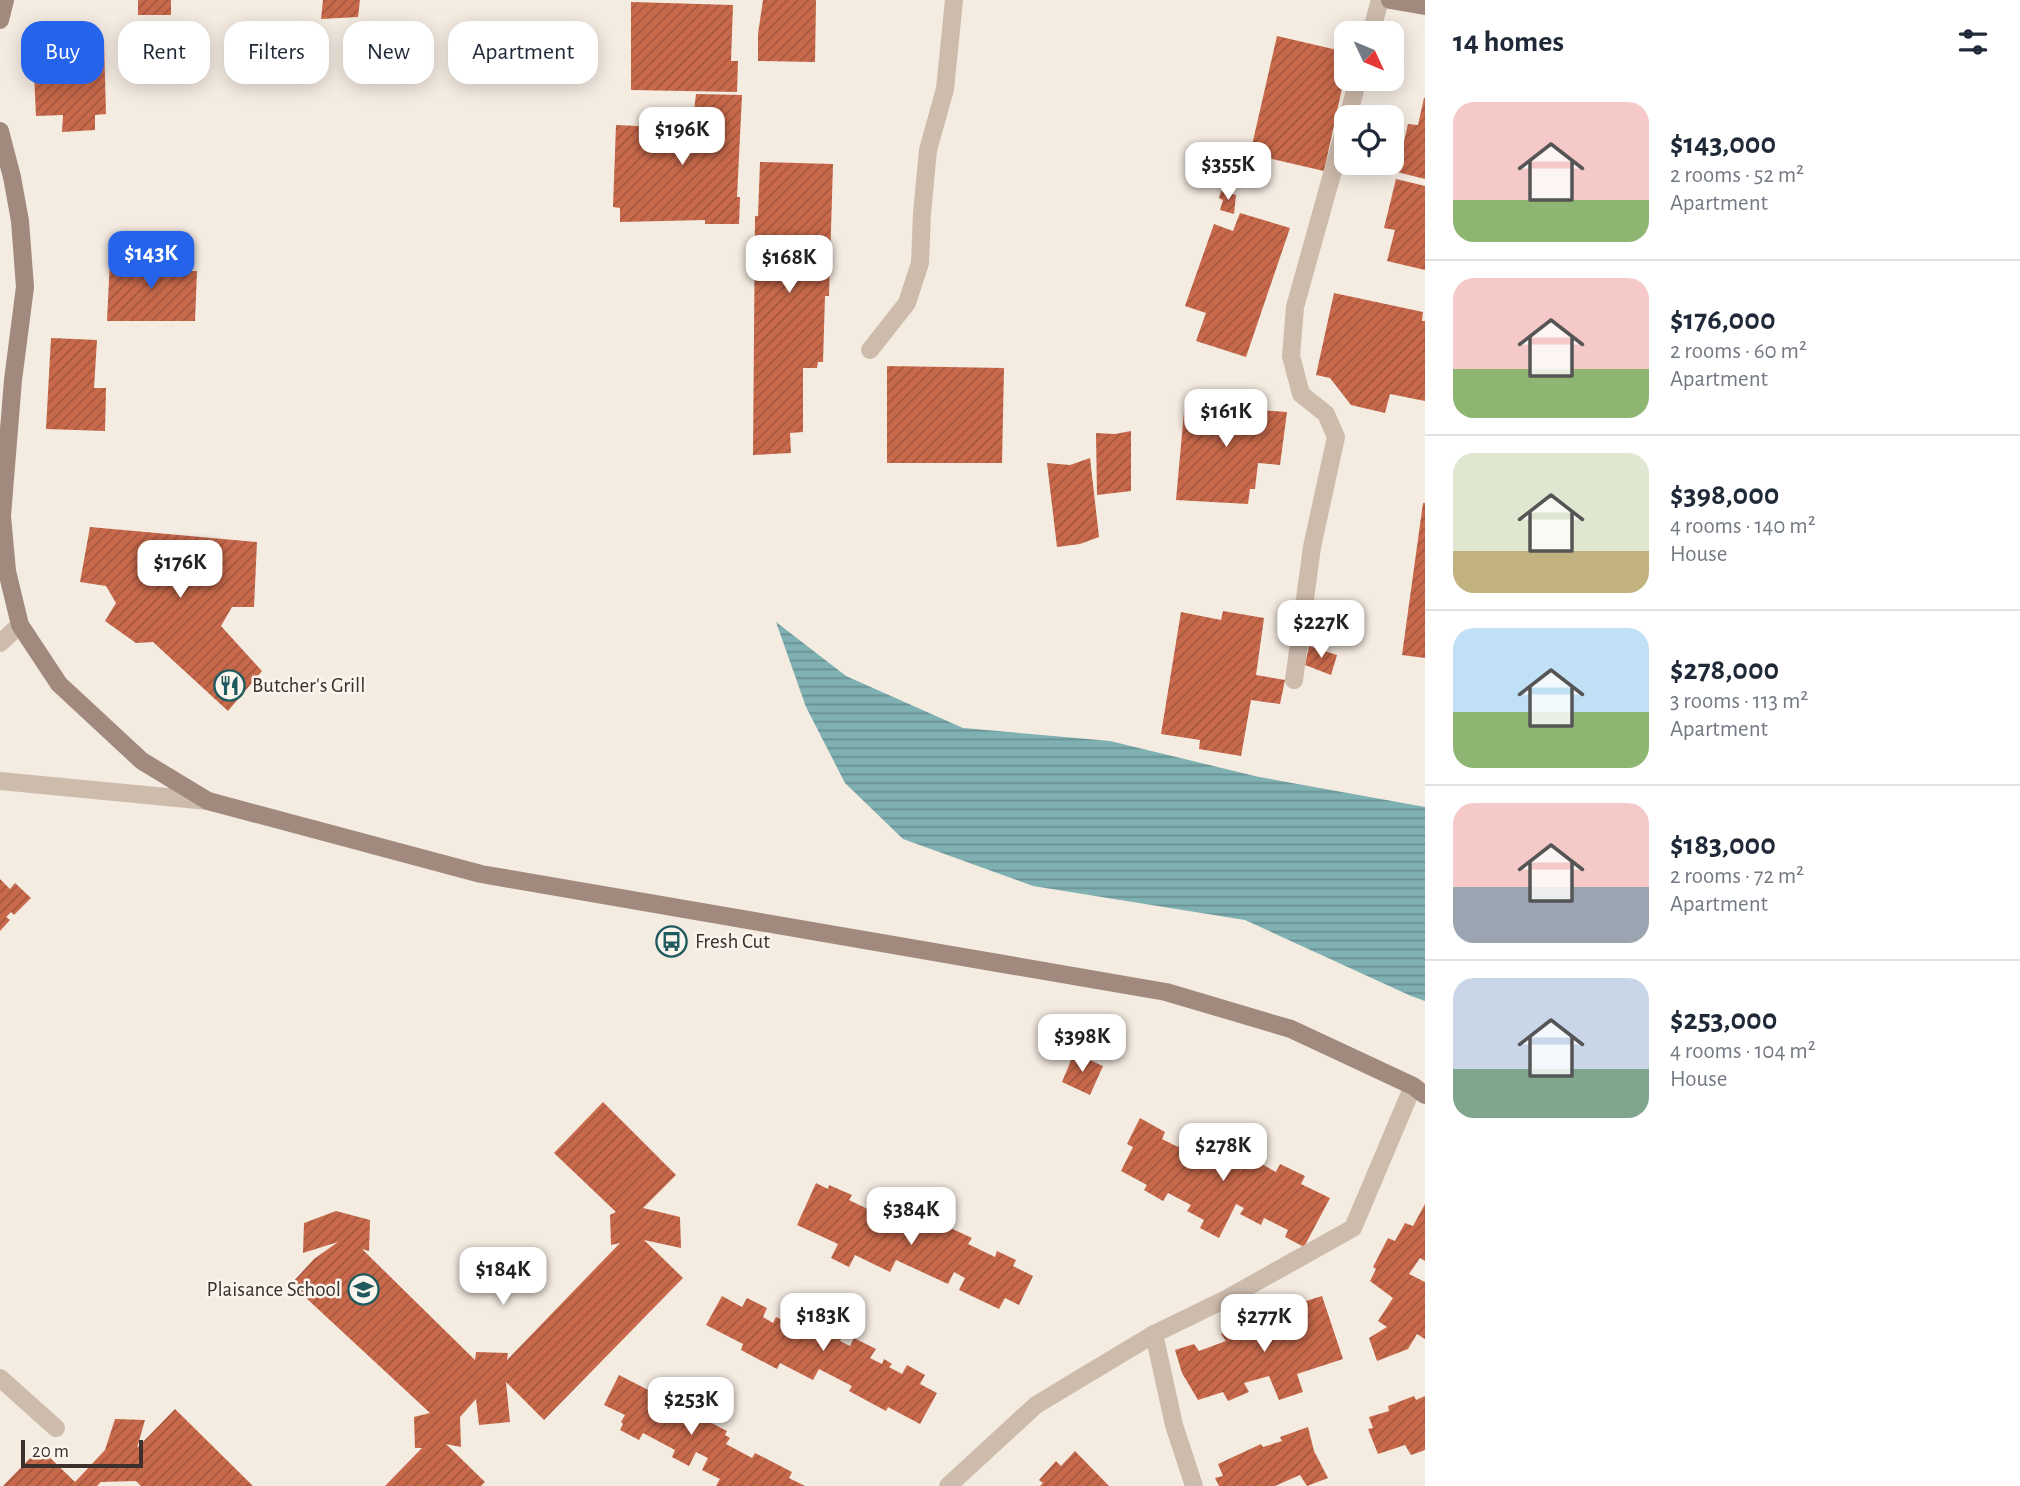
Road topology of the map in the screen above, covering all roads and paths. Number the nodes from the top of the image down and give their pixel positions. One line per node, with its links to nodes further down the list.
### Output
1 (5, 0): 6 (main road)
2 (954, 0): 10 (street)
3 (1380, 0): 7 (street)
4 (1390, 0): 5 (main road)
5 (1425, 6)
6 (0, 20)
7 (1374, 21)
8 (0, 131): 11 (main road)
9 (1334, 168): 15 (street)
10 (870, 350)
11 (13, 380): 12 (street); 13 (main road)
12 (0, 413)
13 (20, 625): 14 (street); 17 (main road)
14 (0, 643)
15 (1294, 680)
16 (0, 781): 17 (street)
17 (208, 801): 18 (main road)
18 (1419, 1091): 19 (street)
19 (1154, 1334): 22 (street); 23 (street)
20 (0, 1378): 21 (street)
21 (56, 1428)
22 (948, 1486)
23 (1194, 1486)

